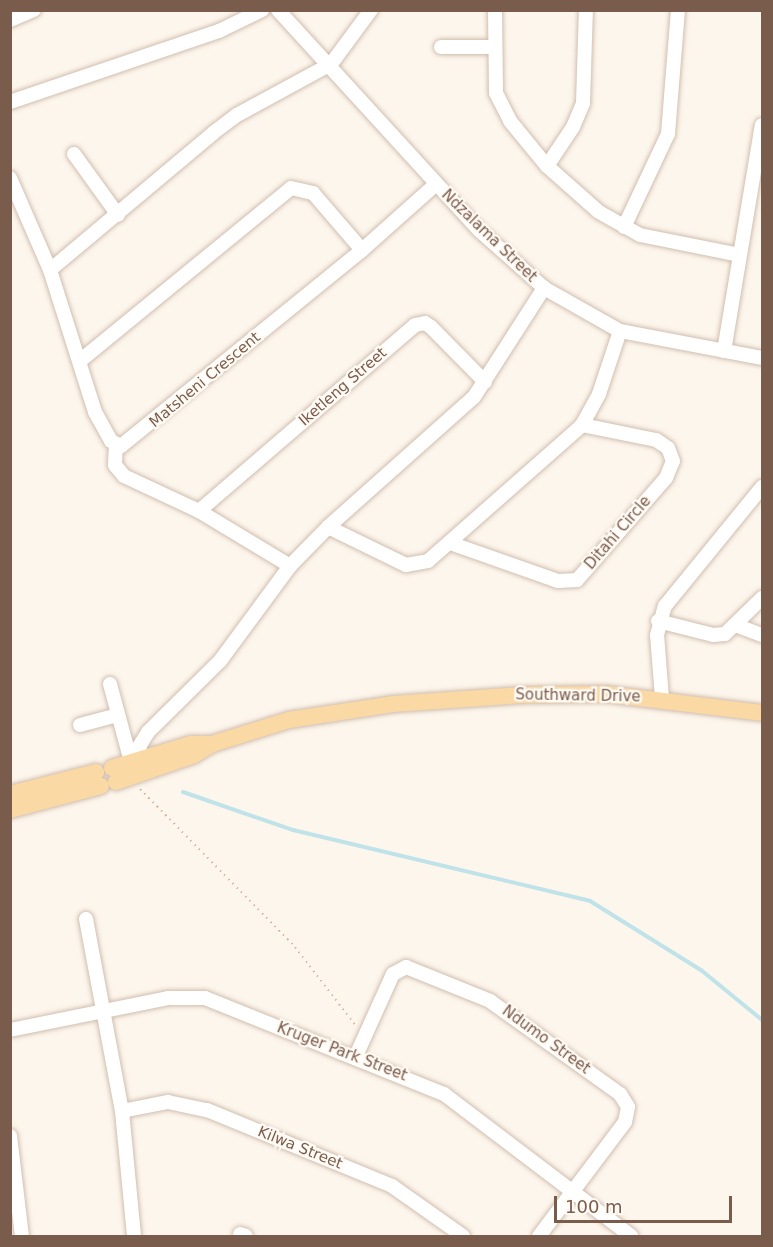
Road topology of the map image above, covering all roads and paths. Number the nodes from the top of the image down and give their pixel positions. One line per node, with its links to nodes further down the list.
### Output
1 (34, 10): 8 (street)
2 (262, 10): 12 (street)
3 (278, 10): 11 (street, Ndzalama Street)
4 (370, 10): 11 (street)
5 (495, 10): 10 (street)
6 (586, 10): 15 (street)
7 (678, 10): 19 (street)
8 (10, 20)
9 (441, 47): 10 (street)
10 (495, 47): 15 (street)
11 (331, 64): 17 (street, Ndzalama Street); 18 (street)
12 (10, 102)
13 (762, 125): 21 (street)
14 (74, 154): 18 (street)
15 (547, 166): 19 (street)
16 (10, 178): 22 (street)
17 (435, 184): 20 (street, Matsheni Crescent); 23 (street, Ndzalama Street)
18 (118, 215): 22 (street)
19 (624, 227): 21 (street)
20 (362, 250): 27 (street); 30 (street, Matsheni Crescent)
21 (740, 255): 25 (street)
22 (50, 270): 27 (street)
23 (544, 288): 24 (street, Ndzalama Street); 28 (street)
24 (620, 331): 25 (street, Ndzalama Street); 29 (street)
25 (724, 351): 26 (street, Ndzalama Street)
26 (762, 358)
27 (81, 360): 30 (street)
28 (486, 382): 32 (street, Iketleng Street); 33 (street)
29 (582, 425): 34 (street); 34 (street, Ditahi Circle)
30 (116, 444): 32 (street)
31 (762, 487): 37 (street)
32 (199, 512): 35 (street)
33 (328, 527): 34 (street); 35 (street)
34 (450, 543)
35 (290, 566): 45 (street)
36 (762, 598): 38 (street)
37 (658, 621): 38 (street); 41 (street)
38 (738, 626): 39 (street)
39 (762, 635)
40 (110, 684): 43 (street)
41 (662, 698): 42 (main road, Southward Drive); 45 (main road, Southward Drive)
42 (762, 713)
43 (118, 715): 44 (street); 45 (street)
44 (80, 725)
45 (118, 773): 46 (main road); 47 (main road); 51 (path)
46 (10, 794)
47 (10, 810)
48 (86, 919): 49 (street)
49 (105, 1010): 50 (street, Kruger Park Street); 52 (street, Kruger Park Street); 53 (street)
50 (10, 1030)
51 (364, 1036): 52 (street, Ndumo Street); 55 (street, Ndumo Street)
52 (355, 1058): 55 (street, Kruger Park Street)
53 (122, 1111): 57 (street); 58 (street, Kilwa Street)
54 (10, 1136): 56 (street)
55 (574, 1192): 59 (street, Ndumo Street); 60 (street, Kruger Park Street)
56 (22, 1236)
57 (134, 1236)
58 (463, 1236)
59 (539, 1236)
60 (631, 1236)

